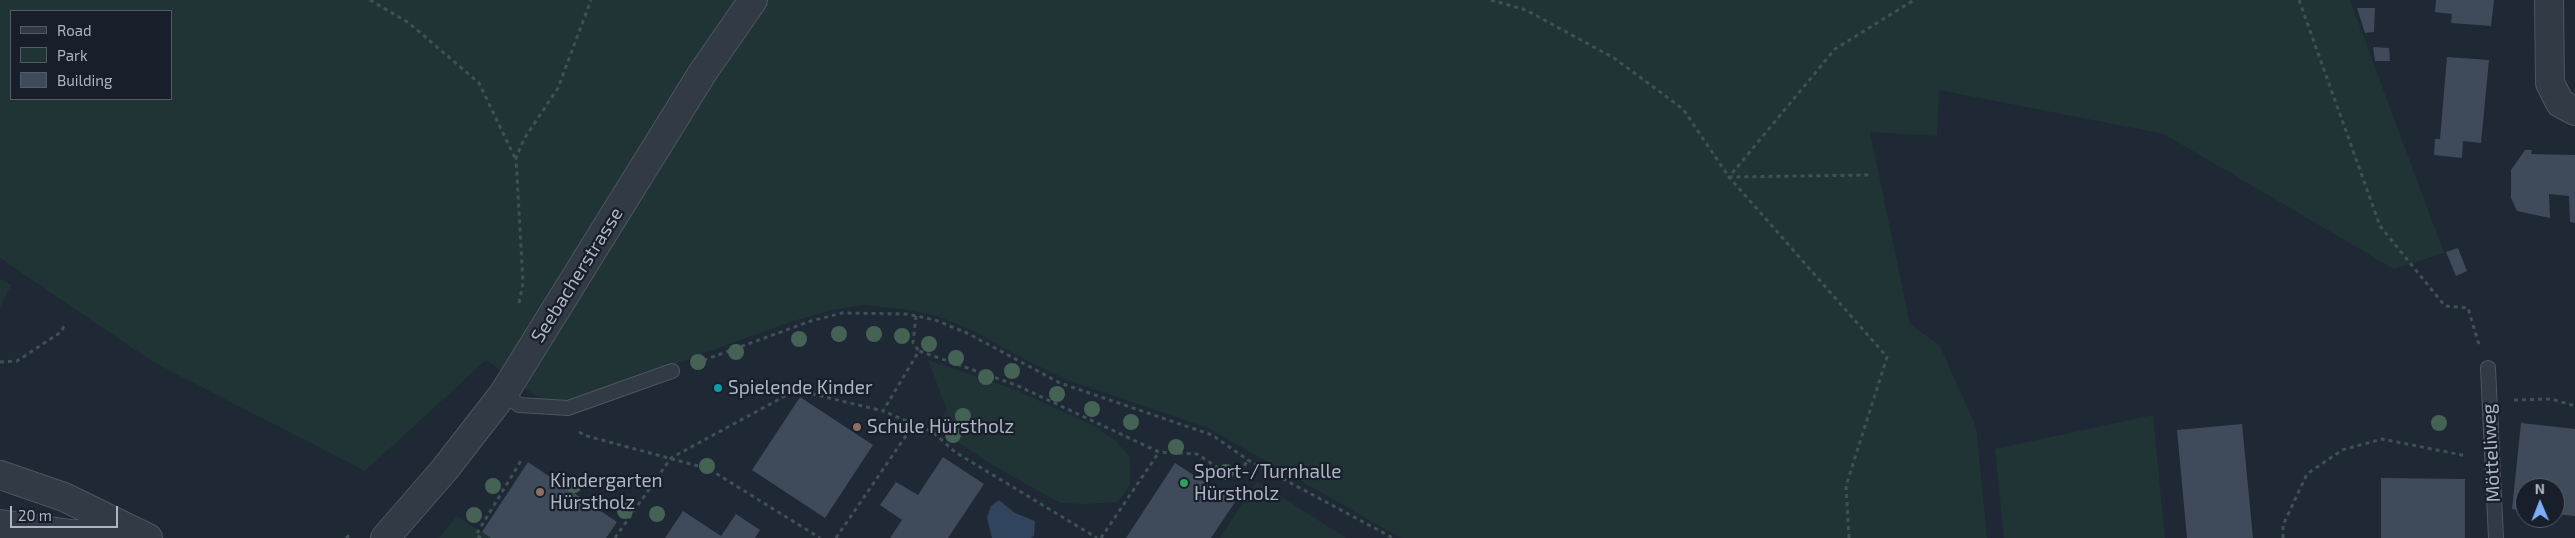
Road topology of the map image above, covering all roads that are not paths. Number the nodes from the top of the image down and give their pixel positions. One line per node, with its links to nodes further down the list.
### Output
1 (753, 0): 6 (street, Seebacherstrasse)
2 (2549, 0): 3 (street)
3 (2575, 111)
4 (2488, 368): 11 (lane, Mötteliweg)
5 (672, 372): 6 (lane)
6 (504, 394): 10 (street, Seebacherstrasse)
7 (0, 475): 9 (street)
8 (0, 524): 9 (street)
9 (142, 536)
10 (385, 538)
11 (2496, 538)

